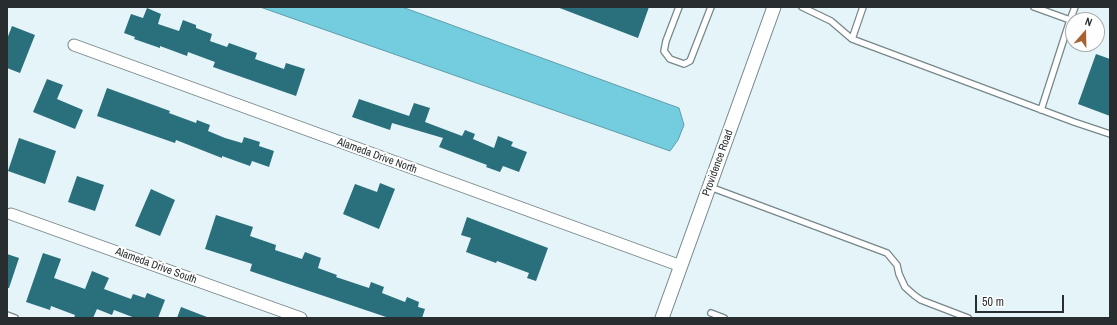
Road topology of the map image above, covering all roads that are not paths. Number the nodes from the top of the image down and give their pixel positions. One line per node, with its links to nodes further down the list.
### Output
1 (679, 7): 2 (lane)
2 (711, 7)
3 (774, 7): 13 (street, Providence Road)
4 (802, 7): 9 (lane)
5 (864, 7): 9 (lane)
6 (1034, 7): 7 (lane)
7 (1065, 18)
8 (1065, 36): 11 (lane)
9 (852, 39): 11 (lane)
10 (74, 46): 15 (street, Alameda Drive North)
11 (1041, 110): 12 (lane)
12 (1110, 134)
13 (709, 187): 15 (street, Providence Road); 22 (lane)
14 (11, 214): 19 (street, Alameda Drive South)
15 (681, 266): 20 (street, Providence Road)
16 (711, 313): 21 (lane)
17 (7, 315): 18 (lane)
18 (14, 318)
19 (301, 318)
20 (662, 318)
21 (724, 318)
22 (968, 318)

